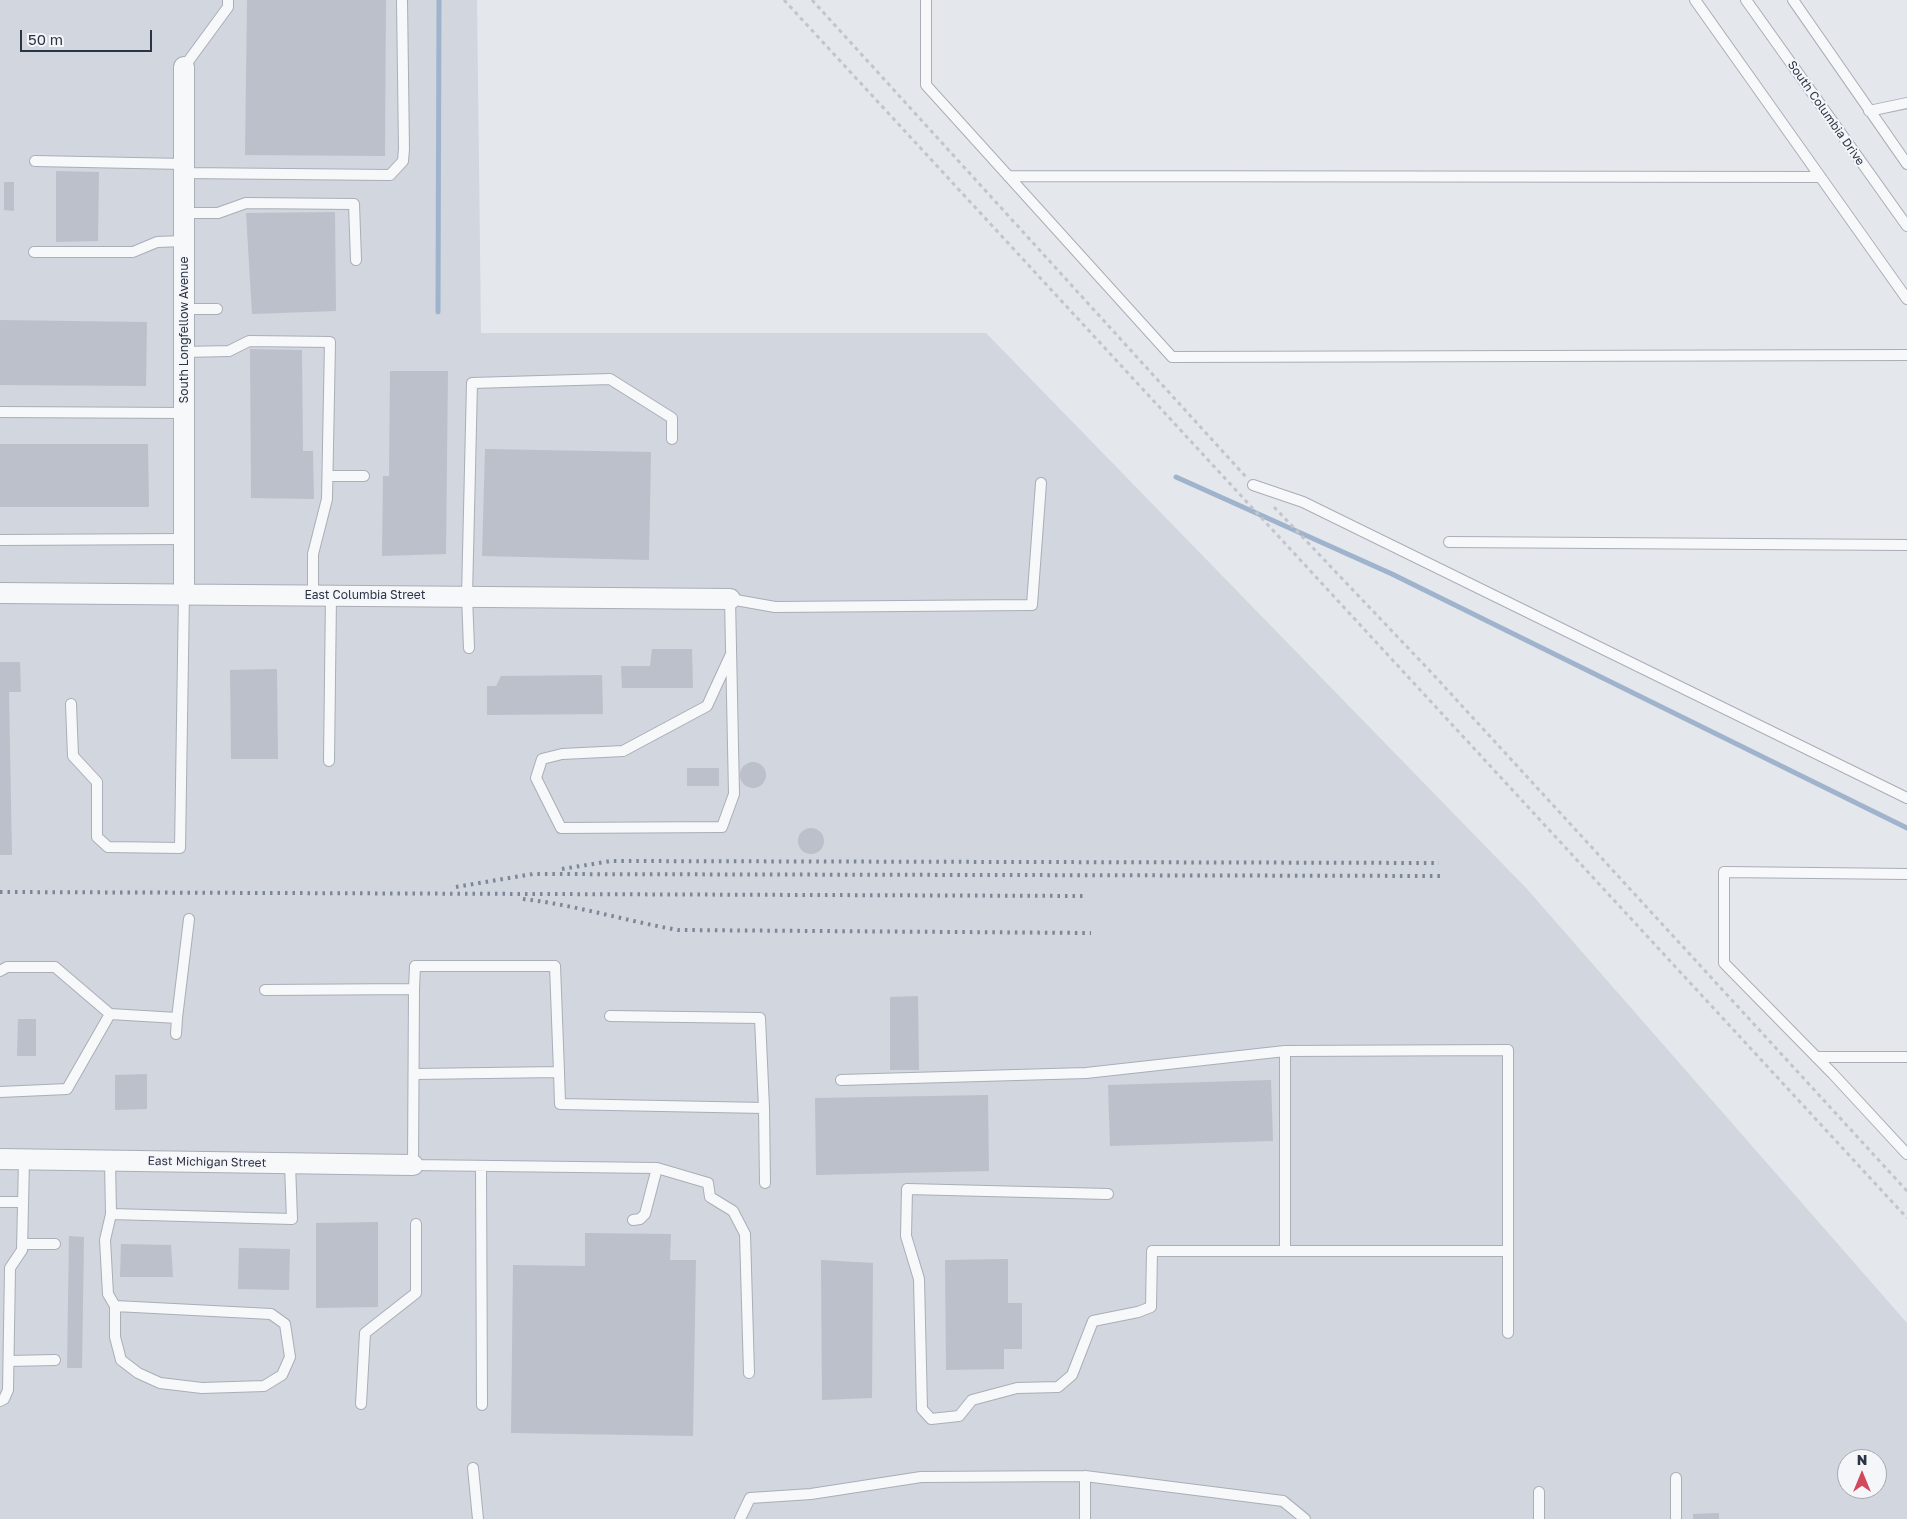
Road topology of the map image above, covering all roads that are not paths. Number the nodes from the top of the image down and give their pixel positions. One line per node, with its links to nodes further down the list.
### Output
1 (228, 0): 7 (lane)
2 (402, 0): 12 (lane)
3 (926, 0): 13 (lane)
4 (1695, 0): 14 (lane)
5 (1746, 0): 16 (lane, South Columbia Drive)
6 (1793, 0): 9 (lane)
7 (184, 67): 12 (street, South Longfellow Avenue)
8 (1907, 103): 9 (lane)
9 (1869, 111): 11 (lane)
10 (35, 162): 12 (lane)
11 (1907, 164)
12 (184, 168): 15 (street, South Longfellow Avenue)
13 (1008, 176): 14 (lane); 24 (lane)
14 (1820, 177): 20 (lane)
15 (184, 213): 17 (street, South Longfellow Avenue); 19 (lane)
16 (1907, 226)
17 (184, 242): 18 (lane); 21 (street, South Longfellow Avenue)
18 (34, 252)
19 (356, 260)
20 (1907, 299)
21 (184, 309): 22 (lane); 23 (street, South Longfellow Avenue)
22 (217, 309)
23 (184, 352): 26 (street, South Longfellow Avenue); 28 (lane)
24 (1907, 355)
25 (0, 412): 26 (lane)
26 (184, 413): 32 (street, South Longfellow Avenue)
27 (672, 439): 39 (lane)
28 (328, 476): 29 (lane); 38 (lane)
29 (364, 476)
30 (1041, 483): 40 (lane)
31 (1253, 485): 45 (lane)
32 (184, 539): 33 (lane); 37 (street, South Longfellow Avenue)
33 (0, 540)
34 (1449, 542): 35 (lane)
35 (1907, 545)
36 (0, 593): 37 (street, East Columbia Street)
37 (184, 594): 38 (street, East Columbia Street); 43 (lane)
38 (322, 595): 39 (street, East Columbia Street); 44 (lane)
39 (467, 596): 40 (street, East Columbia Street); 41 (lane)
40 (730, 599): 42 (lane)
41 (468, 648)
42 (731, 654): 42 (lane)
43 (71, 704)
44 (330, 761)
45 (1907, 798)
46 (1907, 874): 56 (lane)
47 (189, 919): 53 (lane)
48 (0, 971): 51 (lane)
49 (414, 989): 50 (lane); 58 (lane); 59 (lane)
50 (265, 990)
51 (110, 1014): 53 (lane); 61 (lane)
52 (610, 1016): 62 (lane)
53 (177, 1018): 54 (lane)
54 (176, 1034)
55 (1285, 1051): 60 (lane); 80 (lane); 81 (lane)
56 (1816, 1057): 57 (lane); 63 (lane)
57 (1907, 1057)
58 (559, 1072): 59 (lane); 62 (lane)
59 (414, 1074): 68 (lane)
60 (841, 1080)
61 (0, 1092)
62 (764, 1108): 71 (lane)
63 (1907, 1154)
64 (0, 1159): 65 (street, East Michigan Street)
65 (24, 1160): 66 (street, East Michigan Street); 74 (lane)
66 (110, 1161): 67 (street, East Michigan Street); 75 (lane)
67 (290, 1164): 68 (street, East Michigan Street); 75 (lane)
68 (413, 1165): 69 (lane)
69 (481, 1166): 70 (lane); 89 (lane)
70 (657, 1168): 76 (lane); 86 (lane)
71 (765, 1183)
72 (1108, 1194): 80 (lane)
73 (0, 1202): 74 (lane)
74 (23, 1202): 78 (lane)
75 (111, 1214): 82 (lane)
76 (633, 1220)
77 (416, 1224): 88 (lane)
78 (22, 1244): 79 (lane); 85 (lane)
79 (55, 1244)
80 (1285, 1251): 81 (lane)
81 (1508, 1251): 83 (lane)
82 (115, 1306): 82 (lane)
83 (1508, 1333)
84 (55, 1360): 85 (lane)
85 (9, 1361): 87 (lane)
86 (749, 1373)
87 (0, 1401)
88 (361, 1404)
89 (482, 1405)
90 (473, 1468): 94 (lane)
91 (1085, 1476): 95 (lane); 96 (lane); 97 (lane)
92 (1676, 1478): 99 (lane)
93 (1539, 1492): 98 (lane)
94 (478, 1519)
95 (740, 1519)
96 (1085, 1519)
97 (1305, 1519)
98 (1539, 1519)
99 (1676, 1519)

